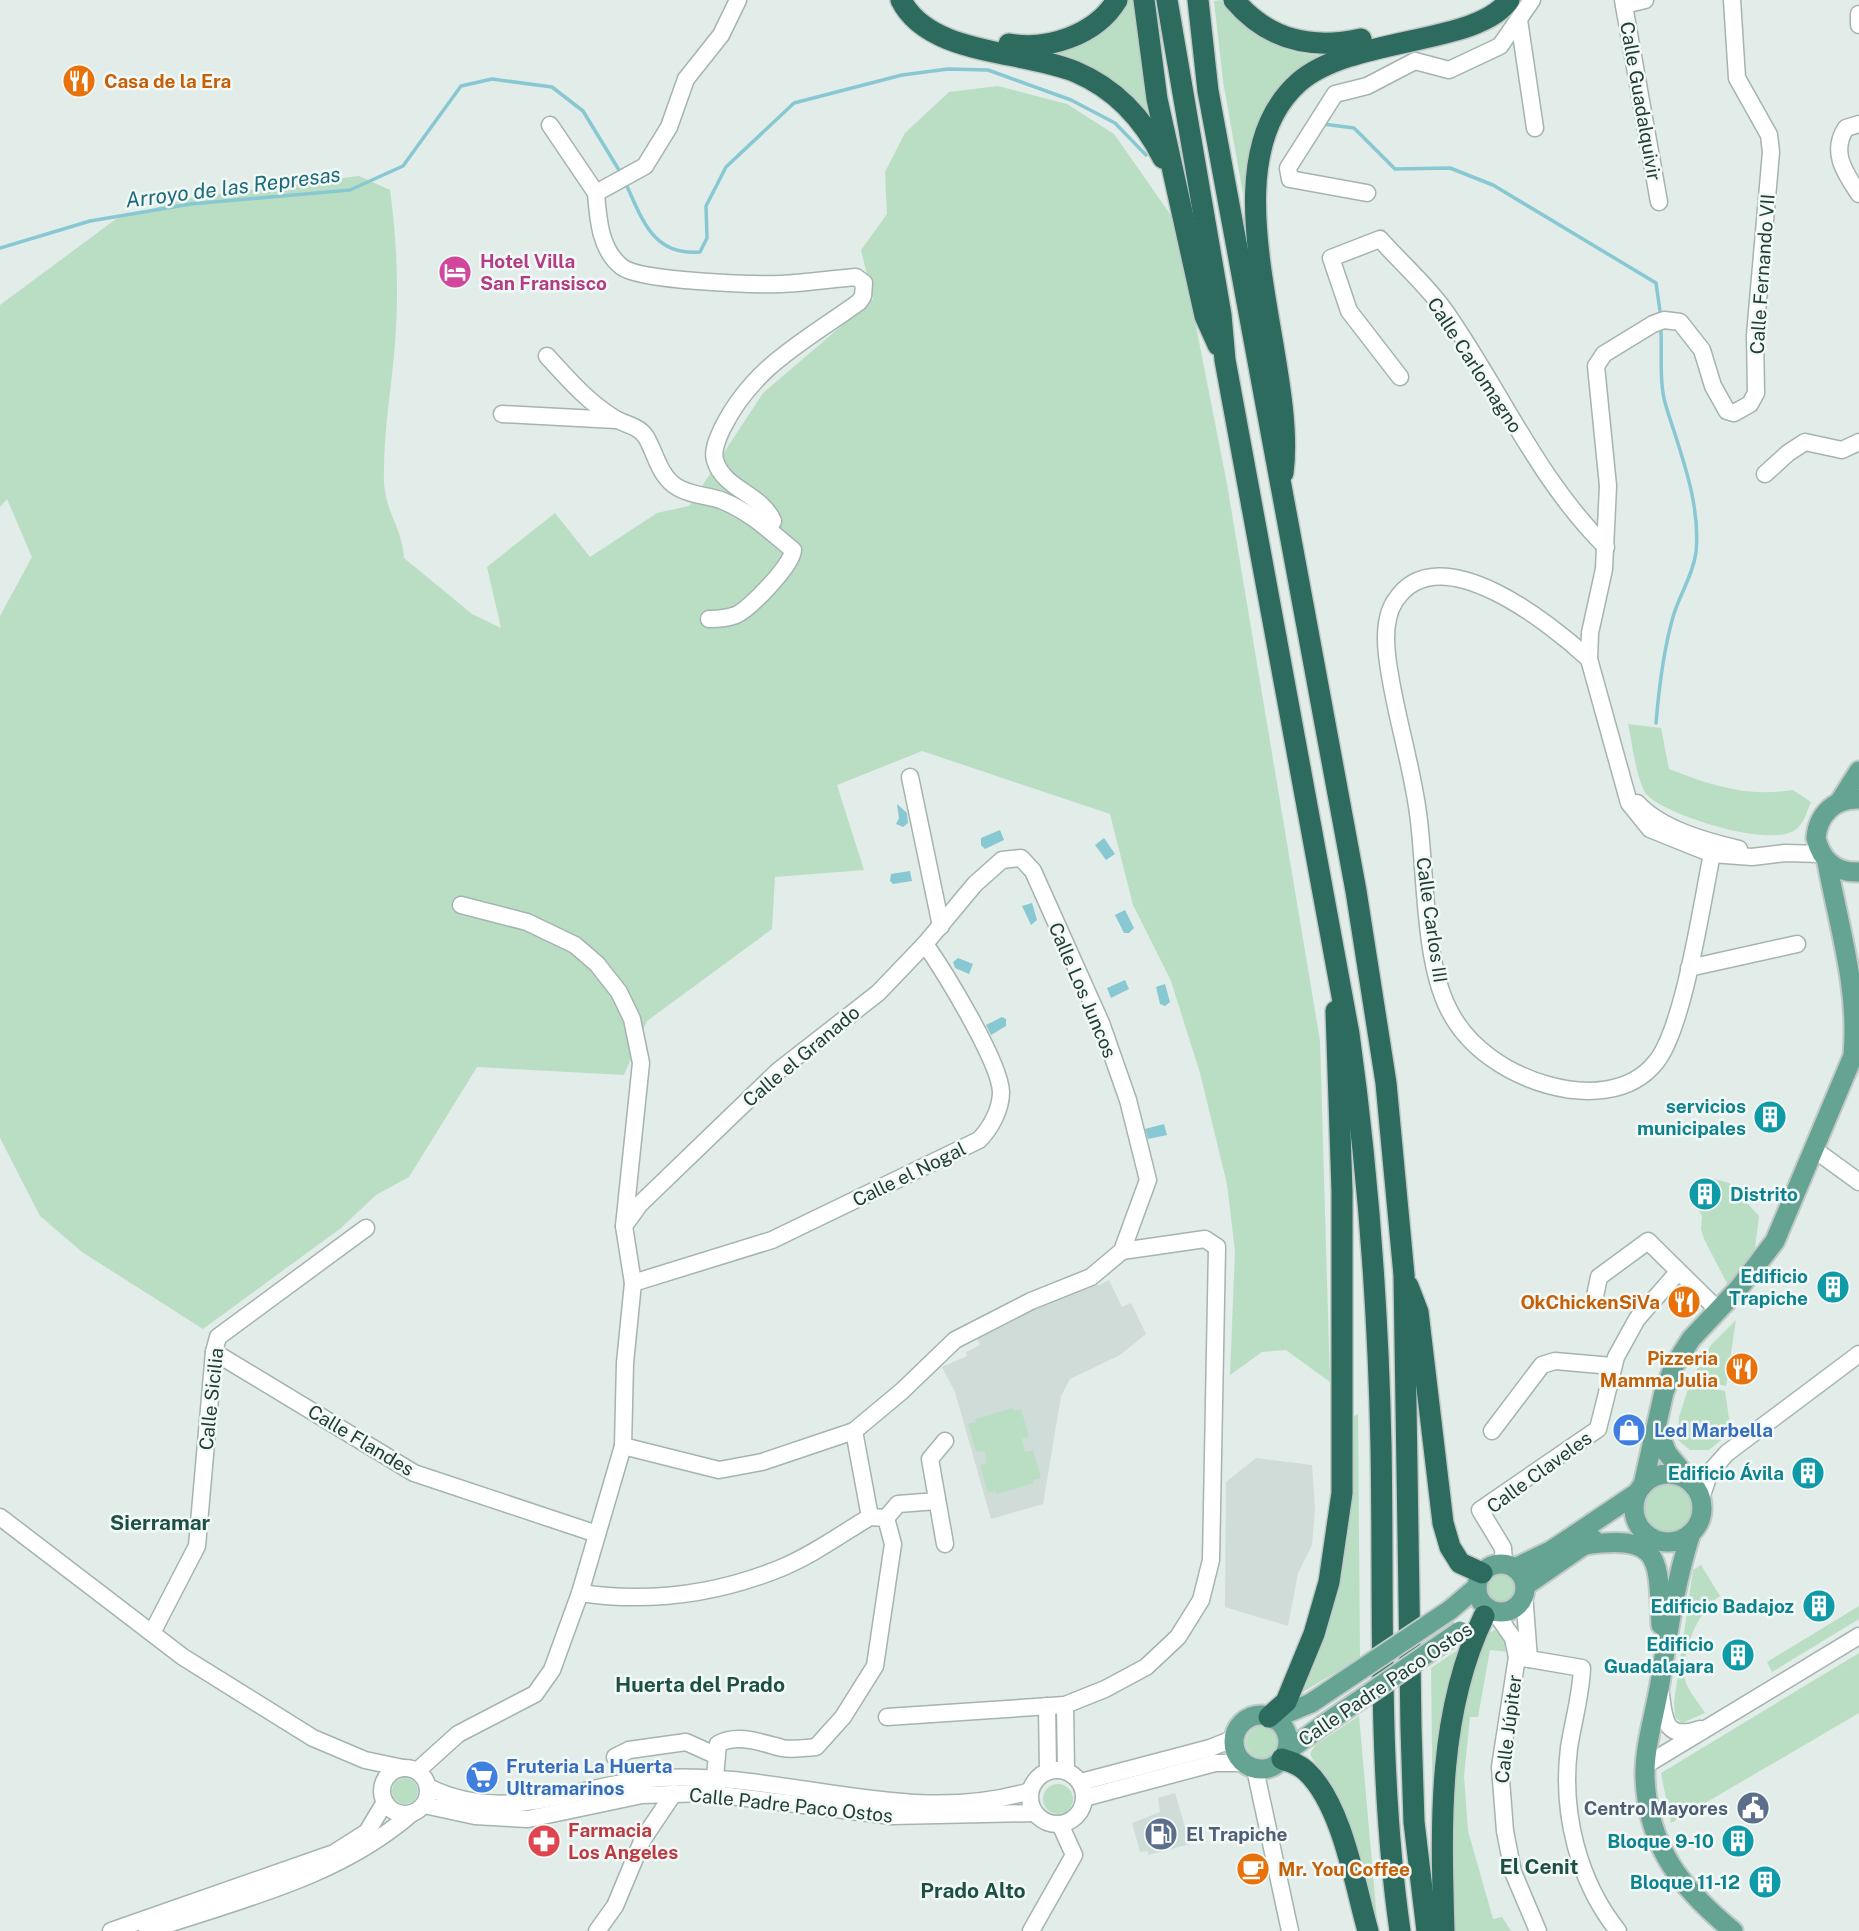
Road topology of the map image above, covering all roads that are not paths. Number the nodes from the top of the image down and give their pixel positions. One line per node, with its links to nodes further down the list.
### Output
1 (738, 0): 22 (street)
2 (901, 0): 21 (highway)
3 (912, 0): 4 (highway)
4 (1117, 0)
5 (1144, 0): 21 (highway)
6 (1167, 0): 27 (highway)
7 (1199, 0): 33 (highway)
8 (1234, 0): 9 (highway)
9 (1492, 0)
10 (1508, 0): 33 (highway)
11 (1532, 0): 16 (street)
12 (1645, 0): 14 (street)
13 (1732, 0): 35 (street, Calle Fernando VII)
14 (1623, 3): 25 (street, Calle Guadalquivir)
15 (1859, 14): 17 (street)
16 (1519, 20): 20 (street); 23 (street)
17 (1859, 24)
18 (1859, 124): 24 (street)
19 (550, 125): 22 (street)
20 (1535, 128)
21 (1176, 184): 27 (highway)
22 (596, 193): 34 (street)
23 (1367, 193)
24 (1859, 194)
25 (1659, 202)
26 (547, 356): 30 (street)
27 (1225, 360): 57 (highway)
28 (1400, 377): 35 (street, Calle Carlomagno)
29 (502, 414): 30 (street)
30 (616, 420): 34 (street)
31 (1859, 442): 32 (street)
32 (1765, 474)
33 (1282, 482): 65 (highway)
34 (769, 528): 36 (street)
35 (1606, 547): 37 (street, Calle Fernando VII)
36 (709, 619)
37 (1589, 659): 41 (street, Calle Fernando VII); 56 (street, Calle Carlos III)
38 (1859, 771): 40 (main road)
39 (910, 777): 53 (street)
40 (1849, 800): 42 (main road)
41 (1661, 828): 43 (street, Calle Fernando VII); 46 (street, Calle Fernando VII)
42 (1817, 829): 45 (street); 48 (main road)
43 (1684, 832): 44 (street, Calle Fernando VII); 46 (street, Calle Fernando VII)
44 (1731, 847): 46 (street); 47 (street, Calle Fernando VII)
45 (1785, 853): 47 (street, Calle Fernando VII); 48 (street, Calle Fernando VII)
46 (1712, 854): 47 (street, Calle Fernando VII); 56 (street, Calle Carlos III)
47 (1767, 854)
48 (1824, 858): 49 (main road); 52 (main road)
49 (1859, 873): 52 (main road)
50 (975, 884): 53 (street, Calle el Granado); 63 (street, Calle Los Juncos)
51 (461, 905): 61 (street)
52 (1841, 914): 58 (main road)
53 (941, 926): 54 (street, Calle el Granado)
54 (925, 944): 61 (street, Calle el Granado); 66 (street, Calle el Nogal)
55 (1797, 944): 56 (street)
56 (1689, 968)
57 (1338, 981): 101 (highway); 128 (highway)
58 (1858, 989): 59 (main road)
59 (1815, 1150): 60 (street); 68 (main road)
60 (1858, 1183)
61 (624, 1226): 66 (street)
62 (366, 1228): 69 (street, Calle Sicilia)
63 (1122, 1251): 73 (street); 98 (street)
64 (1678, 1272): 67 (street); 68 (street); 71 (street, Calle Claveles)
65 (1404, 1275): 89 (highway); 129 (highway)
66 (633, 1283): 76 (street)
67 (1595, 1296)
68 (1718, 1310): 72 (main road)
69 (214, 1352): 83 (street, Calle Flandes); 93 (street, Calle Sicilia)
70 (1858, 1358): 79 (street)
71 (1612, 1366): 74 (street); 88 (street, Calle Claveles)
72 (1657, 1428): 77 (main road); 78 (main road)
73 (854, 1431): 76 (street); 82 (street)
74 (1492, 1432)
75 (945, 1441): 80 (street)
76 (623, 1446): 83 (street)
77 (1689, 1480): 78 (main road); 79 (main road)
78 (1640, 1489): 85 (main road); 88 (main road)
79 (1701, 1498): 84 (main road)
80 (937, 1501): 82 (street); 86 (street)
81 (0, 1517): 93 (street)
82 (878, 1518): 90 (street); 104 (street)
83 (597, 1534): 90 (street)
84 (1690, 1535): 85 (main road); 91 (main road)
85 (1649, 1536): 87 (main road); 91 (main road)
86 (945, 1544)
87 (1585, 1545): 88 (main road); 96 (main road)
88 (1517, 1578): 89 (main road); 92 (main road); 95 (street)
89 (1479, 1580): 92 (main road); 101 (main road, Calle Padre Paco Ostos, bridge)
90 (580, 1593): 110 (street)
91 (1671, 1607): 96 (main road)
92 (1489, 1614): 95 (street, Calle Júpiter); 105 (main road, Calle Padre Paco Ostos, bridge); 130 (highway)
93 (152, 1633): 107 (street)
94 (1859, 1636): 102 (street)
95 (1523, 1658): 131 (street, Calle Júpiter); 132 (street)
96 (1663, 1662): 97 (main road)
97 (1660, 1683): 102 (street); 108 (main road)
98 (1065, 1705): 99 (street); 112 (street)
99 (1047, 1706): 100 (street); 111 (street)
100 (887, 1717)
101 (1271, 1718): 103 (main road); 105 (main road)
102 (1703, 1729): 108 (street)
103 (1234, 1738): 109 (main road); 115 (street)
104 (715, 1755): 106 (street); 113 (street)
105 (1284, 1756): 109 (main road); 127 (highway)
106 (615, 1757)
107 (365, 1760): 110 (street); 118 (street)
108 (1646, 1765): 133 (main road)
109 (1249, 1766): 115 (street); 126 (street)
110 (410, 1770): 114 (street); 118 (street)
111 (1048, 1770): 112 (street); 116 (street)
112 (1066, 1770): 115 (street)
113 (715, 1777): 114 (street, Calle Padre Paco Ostos); 116 (street, Calle Padre Paco Ostos)
114 (428, 1787): 119 (street)
115 (1083, 1790): 121 (street)
116 (1030, 1791): 120 (street)
117 (674, 1793): 119 (street, Calle Padre Paco Ostos); 120 (street, Calle Padre Paco Ostos); 124 (street)
118 (384, 1795): 119 (street); 122 (street)
119 (418, 1809): 123 (street)
120 (1035, 1813): 121 (street)
121 (1060, 1824): 125 (street)
122 (111, 1931)
123 (147, 1931)
124 (597, 1931)
125 (1031, 1931)
126 (1290, 1931)
127 (1368, 1931)
128 (1399, 1931)
129 (1427, 1931)
130 (1444, 1931)
131 (1538, 1931)
132 (1618, 1931)
133 (1733, 1931)

